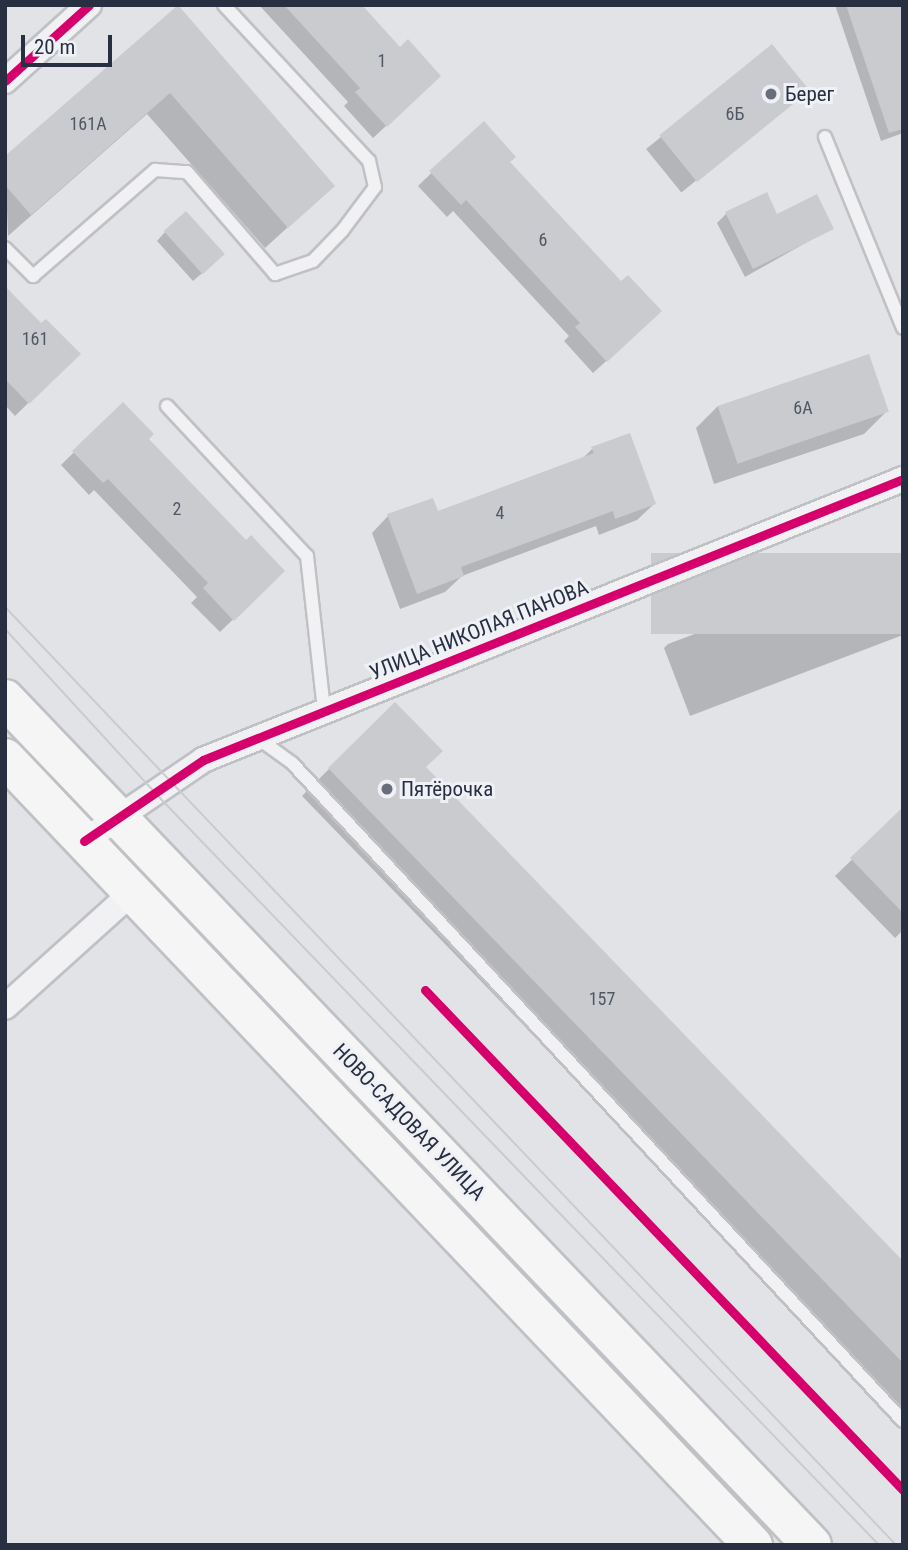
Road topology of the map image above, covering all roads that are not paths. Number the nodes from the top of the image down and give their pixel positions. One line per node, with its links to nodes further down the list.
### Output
1 (89, 5): 3 (street)
2 (224, 5): 5 (lane)
3 (5, 81)
4 (825, 137): 6 (lane)
5 (5, 248)
6 (903, 328)
7 (167, 406): 10 (lane)
8 (903, 479): 10 (street, УЛИЦА НИКОЛАЯ ПАНОВА)
9 (5, 699): 13 (main road, НОВО-САДОВАЯ УЛИЦА)
10 (324, 712): 11 (street, УЛИЦА НИКОЛАЯ ПАНОВА)
11 (256, 737): 13 (street, УЛИЦА НИКОЛАЯ ПАНОВА); 17 (lane)
12 (5, 758): 14 (main road, НОВО-САДОВАЯ УЛИЦА)
13 (119, 819): 14 (street, УЛИЦА НИКОЛАЯ ПАНОВА); 19 (main road, НОВО-САДОВАЯ УЛИЦА)
14 (84, 841): 15 (main road, НОВО-САДОВАЯ УЛИЦА)
15 (134, 891): 16 (street); 18 (main road, НОВО-САДОВАЯ УЛИЦА)
16 (5, 1007)
17 (903, 1421)
18 (753, 1545)
19 (812, 1545)

